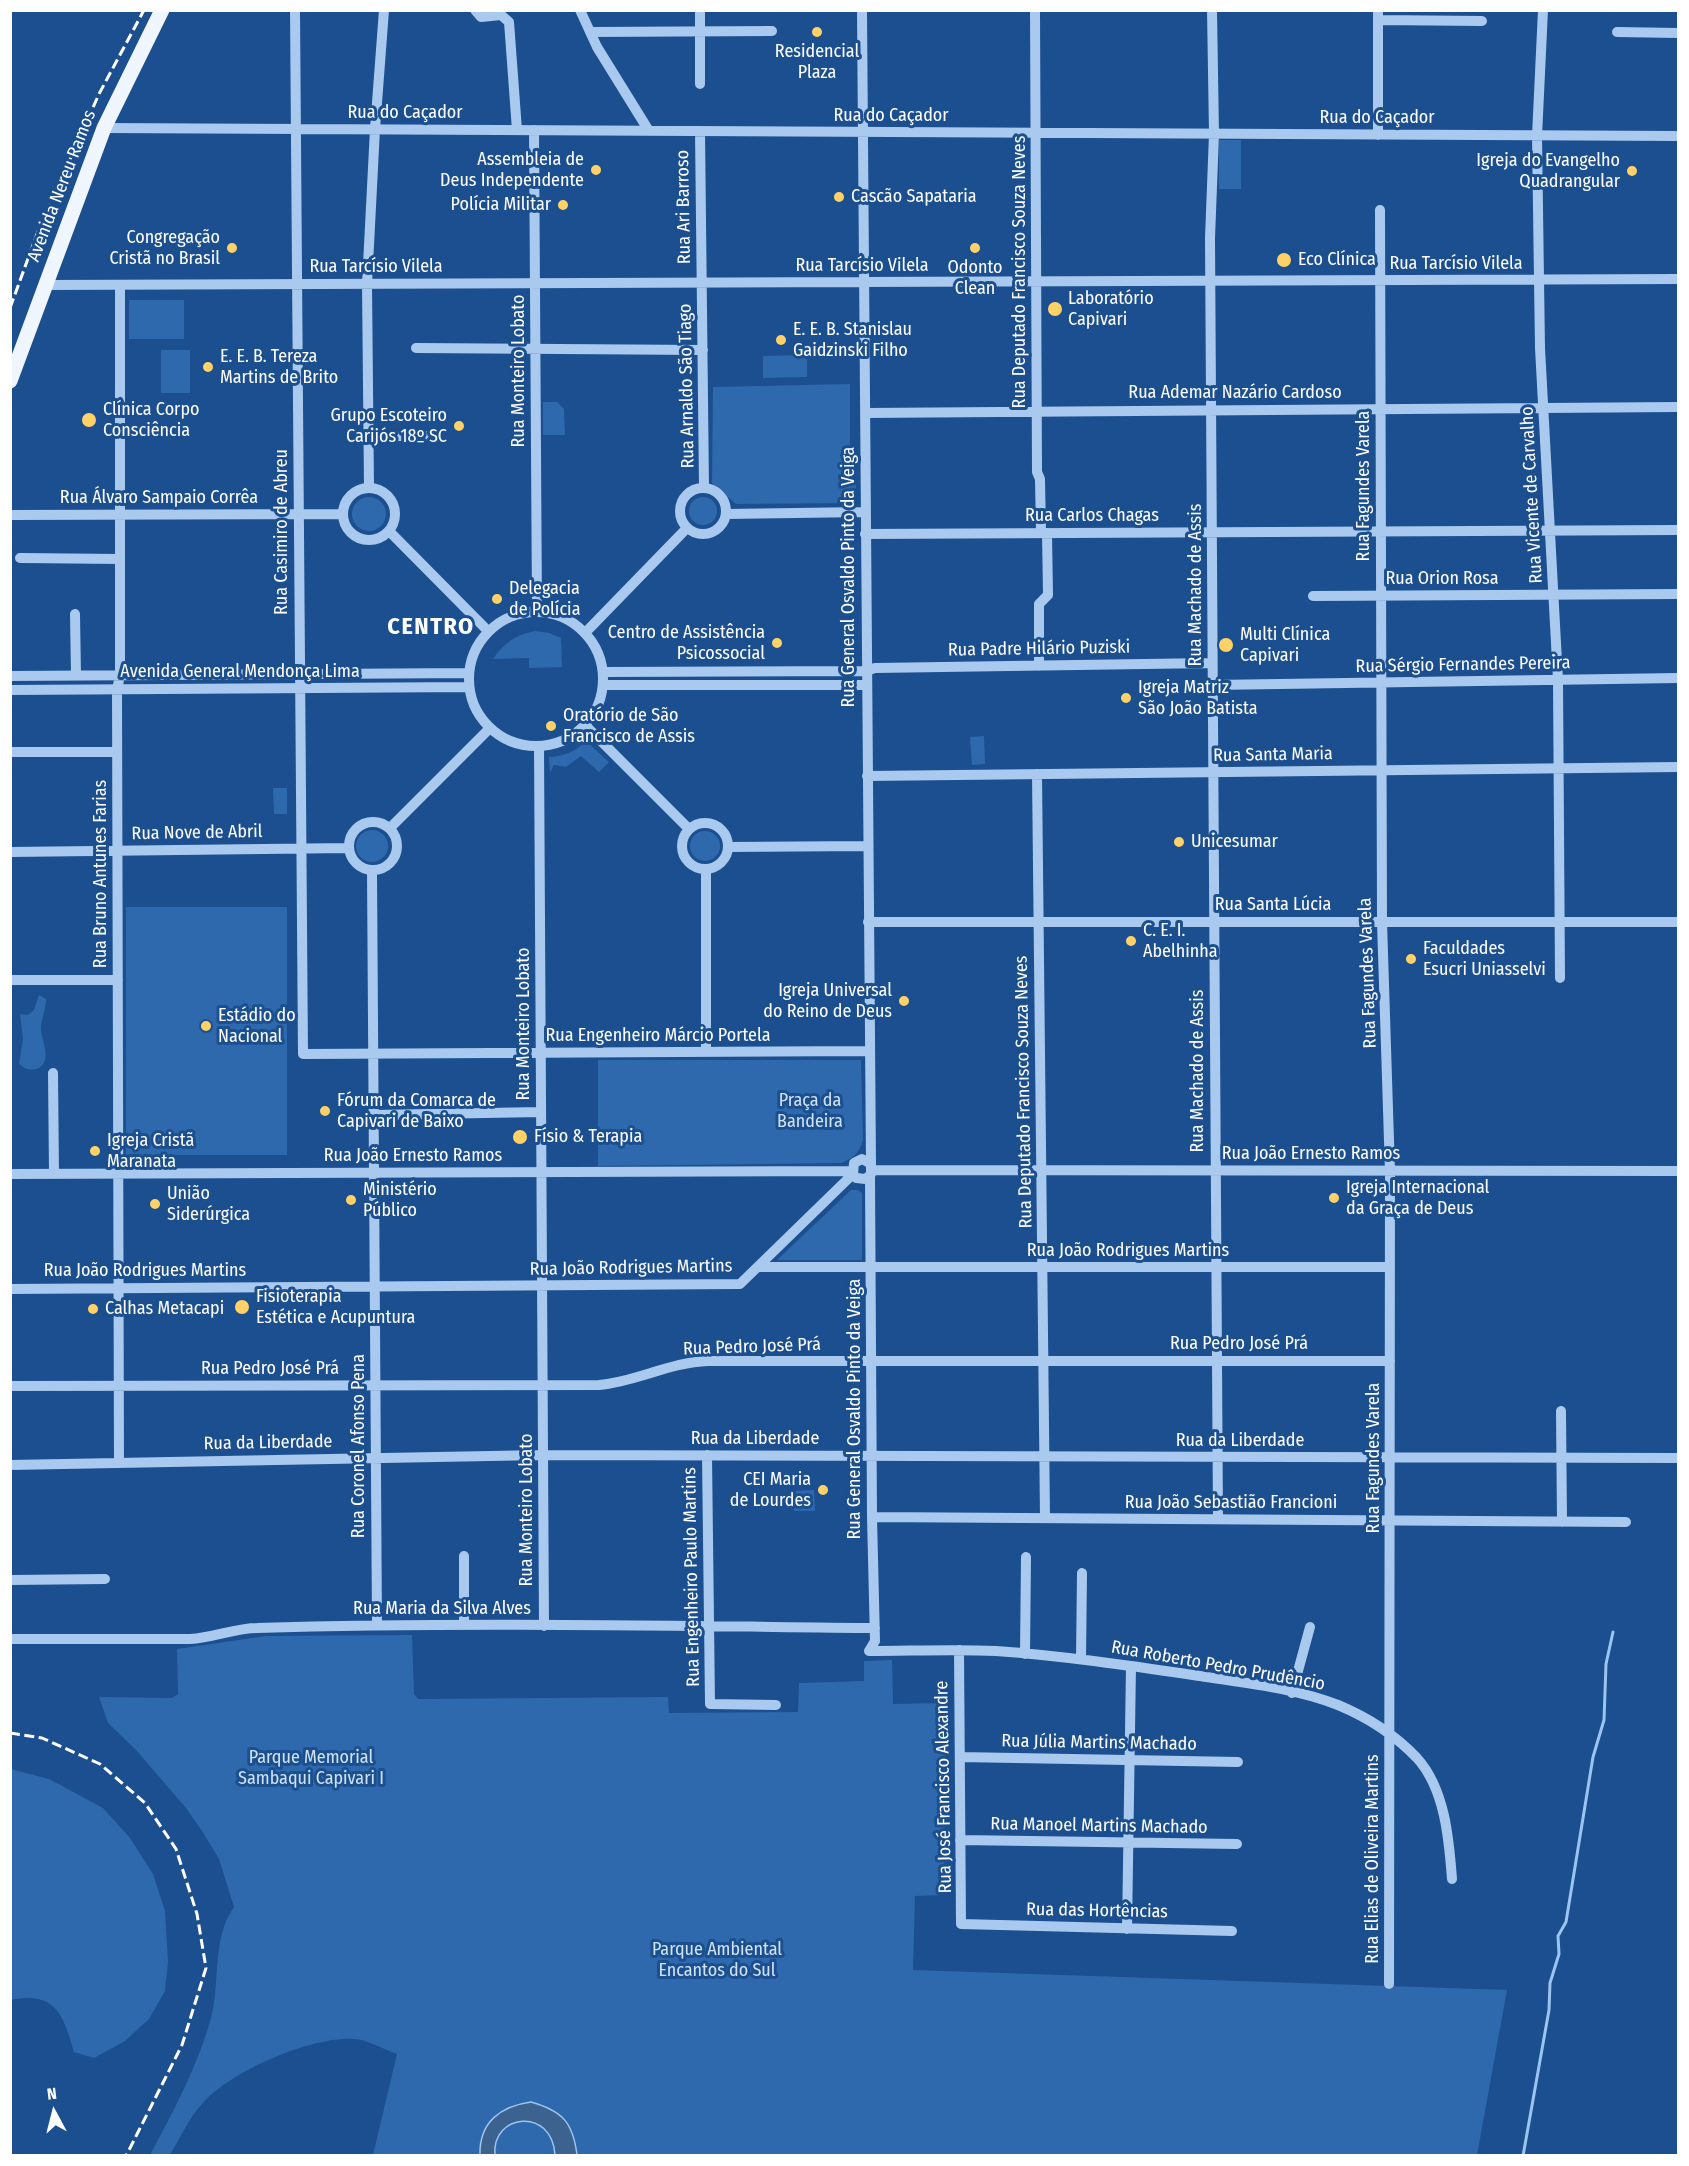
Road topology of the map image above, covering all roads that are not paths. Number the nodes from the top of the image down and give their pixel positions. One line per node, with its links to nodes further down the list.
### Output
1 (162, 10): 19 (main road, Avenida Nereu Ramos)
2 (295, 10): 20 (street, Rua Casimiro de Abreu)
3 (384, 10): 21 (street)
4 (475, 10): 22 (street)
5 (580, 10): 16 (street)
6 (700, 10): 13 (street)
7 (862, 10): 26 (street, Rua General Osvaldo Pinto da Veiga)
8 (1035, 10): 27 (street, Rua Deputado Francisco Souza Neves)
9 (1212, 10): 28 (street, Rua Machado de Assis)
10 (1543, 10): 30 (street, Rua Vicente de Carvalho)
11 (1378, 15): 12 (street); 29 (street)
12 (1482, 21)
13 (700, 31): 14 (street); 16 (street); 18 (street)
14 (772, 31)
15 (1617, 32): 17 (street)
16 (590, 33): 24 (street)
17 (1678, 33)
18 (700, 84)
19 (104, 128): 20 (street, Rua do Caçador); 43 (main road, Avenida Nereu Ramos)
20 (296, 129): 21 (street, Rua do Caçador); 41 (street, Rua Casimiro de Abreu)
21 (375, 129): 22 (street, Rua do Caçador); 42 (street)
22 (517, 130): 23 (street, Rua do Caçador)
23 (534, 130): 24 (street, Rua do Caçador); 39 (street, Rua Monteiro Lobato)
24 (649, 131): 25 (street, Rua do Caçador)
25 (700, 131): 26 (street, Rua do Caçador); 40 (street, Rua Ari Barroso)
26 (863, 132): 27 (street, Rua do Caçador); 37 (street, Rua General Osvaldo Pinto da Veiga)
27 (1036, 133): 28 (street, Rua do Caçador); 38 (street, Rua Deputado Francisco Souza Neves)
28 (1214, 134): 29 (street, Rua do Caçador); 36 (street, Rua Machado de Assis)
29 (1378, 135): 30 (street, Rua do Caçador)
30 (1537, 136): 31 (street, Rua do Caçador); 35 (street, Rua Vicente de Carvalho)
31 (1678, 136)
32 (1380, 210): 34 (street, Rua Fagundes Varela)
33 (1678, 279): 35 (street, Rua Tarcísio Vilela)
34 (1380, 280): 35 (street, Rua Tarcísio Vilela); 36 (street, Rua Tarcísio Vilela); 51 (street, Rua Fagundes Varela)
35 (1539, 280): 50 (street, Rua Vicente de Carvalho)
36 (1210, 281): 38 (street, Rua Tarcísio Vilela); 52 (street, Rua Machado de Assis)
37 (864, 282): 38 (street, Rua Tarcísio Vilela); 40 (street, Rua Tarcísio Vilela); 54 (street, Rua General Osvaldo Pinto da Veiga)
38 (1036, 282): 53 (street, Rua Deputado Francisco Souza Neves)
39 (535, 283): 40 (street, Rua Tarcísio Vilela); 42 (street, Rua Tarcísio Vilela); 46 (street, Rua Monteiro Lobato)
40 (702, 283): 47 (street, Rua Arnaldo São Tiago)
41 (297, 284): 42 (street, Rua Tarcísio Vilela); 44 (street, Rua Tarcísio Vilela); 60 (street, Rua Casimiro de Abreu)
42 (367, 284): 55 (street)
43 (46, 285): 44 (street, Rua Tarcísio Vilela); 48 (main road, Avenida Nereu Ramos)
44 (120, 285): 64 (street, Rua Bruno Antunes Farias)
45 (416, 348): 46 (street)
46 (536, 349): 47 (street); 79 (street, Rua Monteiro Lobato)
47 (703, 350): 58 (street, Rua Arnaldo São Tiago)
48 (10, 381)
49 (1678, 407): 50 (street, Rua Ademar Nazário Cardoso)
50 (1544, 408): 51 (street, Rua Ademar Nazário Cardoso); 69 (street, Rua Vicente de Carvalho)
51 (1380, 409): 52 (street, Rua Ademar Nazário Cardoso); 68 (street, Rua Fagundes Varela)
52 (1211, 410): 53 (street, Rua Ademar Nazário Cardoso); 70 (street, Rua Machado de Assis)
53 (1037, 411): 54 (street, Rua Ademar Nazário Cardoso); 71 (street, Rua Deputado Francisco Souza Neves)
54 (865, 412): 59 (street, Rua General Osvaldo Pinto da Veiga)
55 (369, 436): 56 (street); 57 (street)
56 (428, 436)
57 (369, 488): 61 (street); 67 (street)
58 (704, 488): 62 (street); 65 (street)
59 (865, 512): 62 (street); 72 (street, Rua General Osvaldo Pinto da Veiga)
60 (299, 514): 61 (street, Rua Álvaro Sampaio Corrêa); 64 (street, Rua Álvaro Sampaio Corrêa); 88 (street, Rua Casimiro de Abreu)
61 (343, 514): 67 (street)
62 (726, 514): 65 (street)
63 (10, 515): 64 (street, Rua Álvaro Sampaio Corrêa)
64 (120, 515): 74 (street, Rua Bruno Antunes Farias)
65 (687, 528): 82 (street)
66 (1678, 530): 69 (street, Rua Carlos Chagas)
67 (389, 531): 81 (street)
68 (1381, 531): 69 (street, Rua Carlos Chagas); 70 (street, Rua Carlos Chagas); 78 (street, Rua Fagundes Varela)
69 (1550, 531): 76 (street, Rua Vicente de Carvalho)
70 (1212, 532): 71 (street, Rua Carlos Chagas); 83 (street, Rua Machado de Assis)
71 (1044, 533): 72 (street, Rua Carlos Chagas); 84 (street, Rua Deputado Francisco Souza Neves)
72 (865, 534): 85 (street, Rua General Osvaldo Pinto da Veiga)
73 (20, 558): 74 (street)
74 (120, 559): 90 (street, Rua Bruno Antunes Farias)
75 (1678, 594): 76 (street, Rua Orion Rosa)
76 (1553, 595): 78 (street, Rua Orion Rosa); 93 (street, Rua Vicente de Carvalho)
77 (1313, 596): 78 (street, Rua Orion Rosa)
78 (1381, 596): 94 (street, Rua Fagundes Varela)
79 (537, 611): 81 (street); 82 (street)
80 (75, 614): 89 (street)
81 (488, 631): 87 (street)
82 (585, 633): 86 (street)
83 (1212, 663): 84 (street, Rua Padre Hilário Puziski); 97 (street, Rua Machado de Assis)
84 (1039, 666): 85 (street, Rua Padre Hilário Puziski)
85 (866, 671): 86 (street); 96 (street, Rua General Osvaldo Pinto da Veiga)
86 (604, 672): 95 (street)
87 (469, 673): 88 (street, Avenida General Mendonça Lima); 98 (street)
88 (300, 674): 90 (street, Avenida General Mendonça Lima); 99 (street, Rua Casimiro de Abreu)
89 (76, 675): 90 (street, Avenida General Mendonça Lima); 91 (street, Avenida General Mendonça Lima)
90 (120, 675): 101 (street, Rua Bruno Antunes Farias)
91 (10, 676)
92 (1678, 678): 93 (street, Rua Sérgio Fernandes Pereira)
93 (1558, 680): 94 (street, Rua Sérgio Fernandes Pereira); 108 (street, Rua Vicente de Carvalho)
94 (1381, 682): 97 (street, Rua Sérgio Fernandes Pereira); 109 (street, Rua Fagundes Varela)
95 (604, 685): 96 (street); 102 (street)
96 (867, 685): 112 (street, Rua General Osvaldo Pinto da Veiga)
97 (1213, 685): 110 (street, Rua Machado de Assis)
98 (469, 687): 99 (street, Avenida General Mendonça Lima); 103 (street)
99 (300, 688): 101 (street, Avenida General Mendonça Lima); 118 (street, Rua Casimiro de Abreu)
100 (10, 690): 101 (street, Avenida General Mendonça Lima)
101 (117, 690): 106 (street, Rua Bruno Antunes Farias)
102 (586, 726): 104 (street); 114 (street)
103 (490, 728): 104 (street); 113 (street)
104 (539, 746): 134 (street, Rua Monteiro Lobato)
105 (10, 752): 106 (street)
106 (117, 752): 119 (street, Rua Bruno Antunes Farias)
107 (1678, 767): 108 (street, Rua Santa Maria)
108 (1558, 768): 109 (street, Rua Santa Maria); 127 (street, Rua Vicente de Carvalho)
109 (1382, 770): 110 (street, Rua Santa Maria); 126 (street, Rua Fagundes Varela)
110 (1213, 772): 111 (street, Rua Santa Maria); 125 (street, Rua Machado de Assis)
111 (1037, 774): 112 (street, Rua Santa Maria); 124 (street, Rua Deputado Francisco Souza Neves)
112 (867, 776): 115 (street, Rua General Osvaldo Pinto da Veiga)
113 (390, 828): 117 (street); 122 (street)
114 (689, 829): 116 (street); 121 (street)
115 (867, 846): 116 (street); 123 (street, Rua General Osvaldo Pinto da Veiga)
116 (728, 847): 121 (street)
117 (348, 848): 118 (street, Rua Nove de Abril); 122 (street)
118 (301, 849): 119 (street, Rua Nove de Abril); 135 (street, Rua Casimiro de Abreu)
119 (117, 851): 120 (street, Rua Nove de Abril); 131 (street, Rua Bruno Antunes Farias)
120 (10, 852)
121 (706, 869): 133 (street)
122 (372, 871): 136 (street, Rua Coronel Afonso Pena)
123 (868, 922): 124 (street, Rua Santa Lúcia); 132 (street, Rua General Osvaldo Pinto da Veiga)
124 (1038, 922): 125 (street, Rua Santa Lúcia); 143 (street, Rua Deputado Francisco Souza Neves)
125 (1214, 922): 126 (street, Rua Santa Lúcia); 144 (street, Rua Machado de Assis)
126 (1382, 922): 127 (street, Rua Santa Lúcia); 148 (street, Rua Fagundes Varela)
127 (1559, 922): 128 (street, Rua Santa Lúcia); 129 (street, Rua Vicente de Carvalho)
128 (1678, 922)
129 (1560, 978)
130 (10, 980): 131 (street)
131 (118, 980): 152 (street, Rua Bruno Antunes Farias)
132 (869, 1051): 133 (street, Rua Engenheiro Márcio Portela); 140 (street, Rua General Osvaldo Pinto da Veiga)
133 (706, 1052): 134 (street, Rua Engenheiro Márcio Portela)
134 (541, 1053): 136 (street, Rua Engenheiro Márcio Portela); 138 (street, Rua Monteiro Lobato)
135 (303, 1054): 136 (street, Rua Engenheiro Márcio Portela)
136 (373, 1054): 139 (street, Rua Coronel Afonso Pena)
137 (53, 1073): 151 (street)
138 (541, 1112): 139 (street); 146 (street, Rua Monteiro Lobato)
139 (374, 1114): 149 (street, Rua Coronel Afonso Pena)
140 (869, 1144): 141 (street); 142 (street, Rua General Osvaldo Pinto da Veiga)
141 (858, 1160): 142 (street); 147 (street)
142 (871, 1170): 143 (street, Rua João Ernesto Ramos); 147 (street, Rua João Ernesto Ramos); 154 (street, Rua General Osvaldo Pinto da Veiga)
143 (1041, 1170): 144 (street, Rua João Ernesto Ramos); 155 (street, Rua Deputado Francisco Souza Neves)
144 (1216, 1170): 148 (street, Rua João Ernesto Ramos); 156 (street, Rua Machado de Assis)
145 (1678, 1171): 148 (street, Rua João Ernesto Ramos)
146 (541, 1172): 147 (street, Rua João Ernesto Ramos); 149 (street, Rua João Ernesto Ramos); 158 (street, Rua Monteiro Lobato)
147 (853, 1172): 153 (street)
148 (1390, 1172): 157 (street, Rua Fagundes Varela)
149 (374, 1173): 152 (street, Rua João Ernesto Ramos); 159 (street, Rua Coronel Afonso Pena)
150 (10, 1174): 151 (street, Rua João Ernesto Ramos)
151 (54, 1174): 152 (street, Rua João Ernesto Ramos)
152 (118, 1174): 160 (street, Rua Bruno Antunes Farias)
153 (758, 1267): 154 (street, Rua João Rodrigues Martins); 158 (street, Rua João Rodrigues Martins)
154 (870, 1267): 155 (street, Rua João Rodrigues Martins); 162 (street, Rua General Osvaldo Pinto da Veiga)
155 (1042, 1267): 156 (street, Rua João Rodrigues Martins); 163 (street, Rua Deputado Francisco Souza Neves)
156 (1216, 1267): 157 (street, Rua João Rodrigues Martins); 164 (street, Rua Machado de Assis)
157 (1389, 1267): 165 (street, Rua Fagundes Varela)
158 (542, 1285): 159 (street, Rua João Rodrigues Martins); 167 (street, Rua Monteiro Lobato)
159 (375, 1286): 160 (street, Rua João Rodrigues Martins); 166 (street, Rua Coronel Afonso Pena)
160 (118, 1288): 161 (street, Rua João Rodrigues Martins); 169 (street, Rua Bruno Antunes Farias)
161 (10, 1289)
162 (871, 1361): 163 (street, Rua Pedro José Prá); 167 (street, Rua Pedro José Prá); 173 (street, Rua General Osvaldo Pinto da Veiga)
163 (1044, 1361): 164 (street, Rua Pedro José Prá); 174 (street, Rua Deputado Francisco Souza Neves)
164 (1217, 1361): 165 (street, Rua Pedro José Prá); 175 (street, Rua Machado de Assis)
165 (1390, 1361): 176 (street, Rua Fagundes Varela)
166 (375, 1385): 167 (street, Rua Pedro José Prá); 169 (street, Rua Pedro José Prá); 177 (street, Rua Coronel Afonso Pena)
167 (543, 1385): 171 (street, Rua Monteiro Lobato)
168 (10, 1386): 169 (street, Rua Pedro José Prá)
169 (118, 1386): 180 (street, Rua Bruno Antunes Farias)
170 (1562, 1411): 178 (street)
171 (543, 1455): 172 (street, Rua da Liberdade); 177 (street, Rua da Liberdade); 195 (street, Rua Monteiro Lobato)
172 (707, 1455): 173 (street, Rua da Liberdade); 196 (street, Rua Engenheiro Paulo Martins)
173 (871, 1456): 174 (street, Rua da Liberdade); 182 (street, Rua General Osvaldo Pinto da Veiga)
174 (1045, 1456): 175 (street, Rua da Liberdade); 183 (street, Rua Deputado Francisco Souza Neves)
175 (1217, 1457): 176 (street, Rua da Liberdade); 184 (street, Rua Machado de Assis)
176 (1389, 1457): 178 (street, Rua da Liberdade); 185 (street, Rua Fagundes Varela)
177 (376, 1458): 180 (street, Rua da Liberdade); 193 (street, Rua Coronel Afonso Pena)
178 (1562, 1458): 179 (street, Rua da Liberdade); 186 (street)
179 (1678, 1458)
180 (119, 1463): 181 (street, Rua da Liberdade)
181 (10, 1465)
182 (872, 1517): 183 (street, Rua João Sebastião Francioni); 198 (street, Rua General Osvaldo Pinto da Veiga)
183 (1046, 1518): 184 (street, Rua João Sebastião Francioni)
184 (1218, 1519): 185 (street, Rua João Sebastião Francioni)
185 (1391, 1521): 186 (street, Rua João Sebastião Francioni); 208 (street, Rua Fagundes Varela)
186 (1562, 1522): 187 (street, Rua João Sebastião Francioni)
187 (1626, 1522)
188 (464, 1556): 194 (street)
189 (1026, 1557): 203 (street)
190 (1082, 1573): 204 (street)
191 (105, 1579): 192 (street)
192 (10, 1580)
193 (377, 1625): 194 (street, Rua Maria da Silva Alves); 199 (street, Rua Maria da Silva Alves)
194 (464, 1625): 195 (street, Rua Maria da Silva Alves)
195 (544, 1626): 196 (street, Rua Maria da Silva Alves)
196 (710, 1626): 198 (street, Rua Maria da Silva Alves); 207 (street, Rua Engenheiro Paulo Martins)
197 (1310, 1627): 206 (street)
198 (875, 1628): 200 (street, Rua General Osvaldo Pinto da Veiga)
199 (10, 1639)
200 (875, 1641): 202 (street); 202 (street, Rua Roberto Pedro Prudêncio)
201 (959, 1650): 202 (street, Rua Roberto Pedro Prudêncio); 203 (street, Rua Roberto Pedro Prudêncio); 209 (street, Rua José Francisco Alexandre)
202 (882, 1651)
203 (1025, 1654): 204 (street, Rua Roberto Pedro Prudêncio)
204 (1081, 1659): 205 (street, Rua Roberto Pedro Prudêncio)
205 (1131, 1666): 206 (street, Rua Roberto Pedro Prudêncio); 210 (street)
206 (1293, 1693): 208 (street, Rua Roberto Pedro Prudêncio)
207 (776, 1705)
208 (1389, 1734): 215 (street, Rua Roberto Pedro Prudêncio); 219 (street, Rua Elias de Oliveira Martins)
209 (960, 1758): 210 (street, Rua Júlia Martins Machado); 212 (street, Rua José Francisco Alexandre)
210 (1130, 1761): 211 (street, Rua Júlia Martins Machado); 213 (street)
211 (1238, 1762)
212 (960, 1840): 213 (street, Rua Manoel Martins Machado); 216 (street, Rua José Francisco Alexandre)
213 (1129, 1843): 214 (street, Rua Manoel Martins Machado); 217 (street)
214 (1237, 1844)
215 (1452, 1879)
216 (961, 1924): 217 (street, Rua das Hortências)
217 (1127, 1929): 218 (street, Rua das Hortências)
218 (1232, 1931)
219 (1389, 1984)

